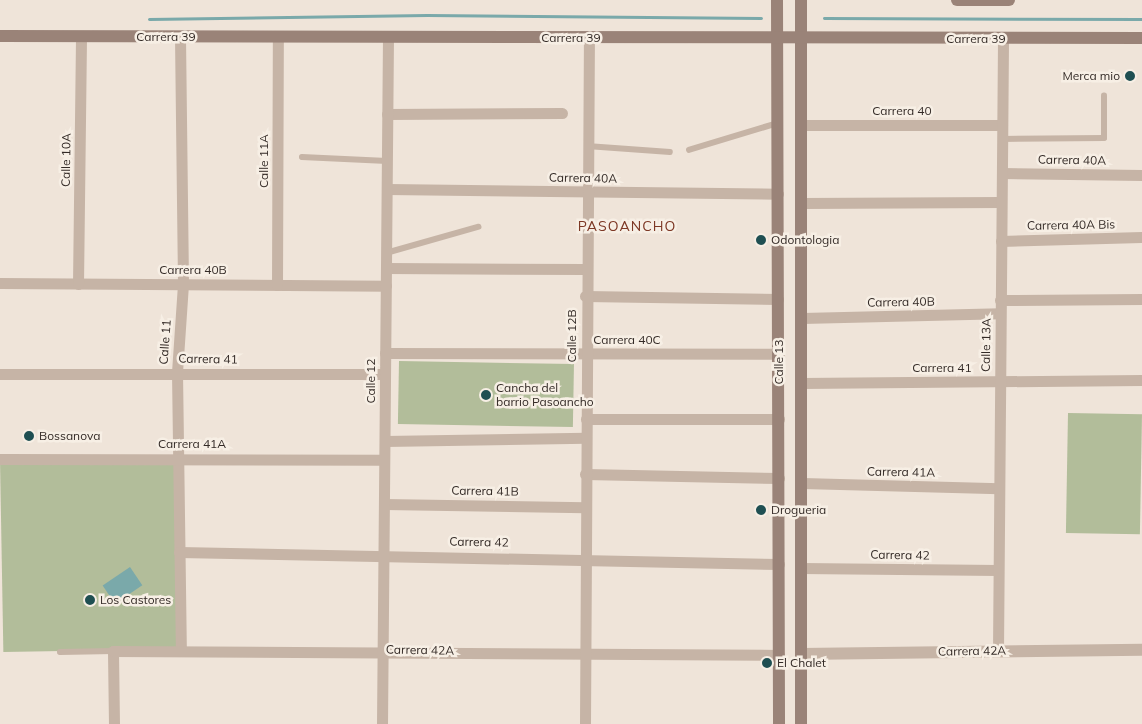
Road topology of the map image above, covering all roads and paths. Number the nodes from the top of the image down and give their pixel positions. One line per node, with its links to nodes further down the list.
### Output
1 (957, 0): 2 (main road)
2 (999, 0): 3 (main road)
3 (1008, 0)
4 (777, 4): 6 (main road, Calle 13)
5 (802, 5): 7 (main road, Calle 13)
6 (778, 34): 7 (main road, Carrera 39); 13 (main road, Carrera 39); 19 (main road, Calle 13)
7 (802, 35): 15 (main road, Carrera 39); 20 (main road, Calle 13)
8 (0, 36): 9 (main road, Carrera 39)
9 (81, 37): 10 (main road, Carrera 39); 42 (street, Calle 10A)
10 (180, 37): 11 (main road, Carrera 39); 43 (street, Calle 11)
11 (278, 37): 12 (main road, Carrera 39); 44 (street, Calle 11A)
12 (388, 38): 13 (main road, Carrera 39); 18 (street, Calle 12)
13 (589, 38): 23 (street, Calle 12B)
14 (1142, 38): 15 (main road, Carrera 39)
15 (1003, 39): 21 (street, Calle 13A)
16 (1104, 96): 22 (lane)
17 (562, 113): 18 (street)
18 (387, 114): 27 (street, Calle 12)
19 (778, 123): 24 (lane); 32 (main road, Calle 13)
20 (802, 125): 21 (street, Carrera 40); 34 (main road, Calle 13)
21 (1002, 125): 22 (street, Calle 13A)
22 (1002, 139): 28 (street, Calle 13A)
23 (587, 146): 25 (lane); 31 (street, Calle 12B)
24 (689, 150)
25 (670, 152)
26 (302, 157): 27 (lane)
27 (387, 161): 30 (street, Calle 12)
28 (1002, 174): 29 (street, Carrera 40A); 33 (street, Calle 13A)
29 (1142, 175)
30 (387, 189): 31 (street, Carrera 40A); 38 (street, Calle 12)
31 (586, 192): 32 (street, Carrera 40A); 40 (street, Calle 12B)
32 (778, 194): 47 (main road, Calle 13)
33 (1001, 202): 34 (street); 37 (street, Calle 13A)
34 (802, 203): 51 (main road, Calle 13)
35 (478, 227): 38 (lane)
36 (1142, 238): 37 (street, Carrera 40A Bis)
37 (1001, 241): 49 (street, Calle 13A)
38 (386, 253): 39 (street, Calle 12)
39 (386, 268): 40 (street); 45 (street, Calle 12)
40 (585, 269): 46 (street, Calle 12B)
41 (0, 283): 42 (street, Carrera 40B)
42 (78, 284): 43 (street, Carrera 40B)
43 (183, 284): 44 (street, Carrera 40B); 55 (street, Calle 11)
44 (277, 285): 45 (street, Carrera 40B)
45 (386, 286): 52 (street, Calle 12)
46 (585, 296): 47 (street); 53 (street, Calle 12B)
47 (778, 299): 54 (main road, Calle 13)
48 (1142, 299): 49 (street)
49 (1000, 300): 50 (street, Calle 13A)
50 (1000, 313): 51 (street, Carrera 40B); 59 (street, Calle 13A)
51 (802, 318): 60 (main road, Calle 13)
52 (385, 353): 53 (street, Carrera 40C); 57 (street, Calle 12)
53 (586, 353): 54 (street, Carrera 40C); 61 (street, Calle 12B)
54 (779, 354): 62 (main road, Calle 13)
55 (177, 372): 56 (street, Carrera 41); 57 (street, Carrera 41); 66 (street, Calle 11)
56 (0, 374)
57 (385, 374): 64 (street, Calle 12)
58 (1142, 380): 59 (street, Carrera 41)
59 (1000, 381): 60 (street, Carrera 41); 71 (street, Calle 13A)
60 (802, 383): 70 (main road, Calle 13)
61 (586, 419): 62 (street); 63 (street, Calle 12B)
62 (779, 419): 69 (main road, Calle 13)
63 (586, 438): 64 (street); 68 (street, Calle 12B)
64 (384, 441): 67 (street, Calle 12)
65 (0, 458): 66 (street, Carrera 41A)
66 (178, 458): 67 (street, Carrera 41A); 74 (street, Calle 11)
67 (384, 460): 72 (street, Calle 12)
68 (585, 474): 69 (street); 73 (street, Calle 12B)
69 (779, 478): 77 (main road, Calle 13)
70 (802, 483): 71 (street, Carrera 41A); 78 (main road, Calle 13)
71 (999, 488): 79 (street, Calle 13A)
72 (384, 504): 73 (street, Carrera 41B); 75 (street, Calle 12)
73 (585, 507): 76 (street, Calle 12B)
74 (179, 552): 75 (street, Carrera 42); 80 (street, Calle 11)
75 (384, 554): 76 (street, Carrera 42); 81 (street, Calle 12)
76 (585, 558): 77 (street, Carrera 42); 86 (street, Calle 12B)
77 (779, 564): 88 (main road, Calle 13)
78 (801, 568): 79 (street, Carrera 42); 87 (main road, Calle 13)
79 (998, 570): 84 (street, Calle 13A)
80 (181, 649): 81 (street, Carrera 42A); 83 (street, Carrera 42A)
81 (383, 649): 86 (street, Carrera 42A); 90 (street, Calle 12)
82 (1142, 650): 84 (street, Carrera 42A)
83 (113, 651): 85 (lane, Carrera 42A); 89 (street)
84 (998, 651): 87 (street, Carrera 42A)
85 (60, 652)
86 (585, 652): 88 (street, Carrera 42A); 91 (street, Calle 12B)
87 (801, 654): 93 (main road, Calle 13)
88 (779, 655): 92 (main road, Calle 13)
89 (114, 724)
90 (382, 724)
91 (585, 724)
92 (779, 724)
93 (802, 724)

